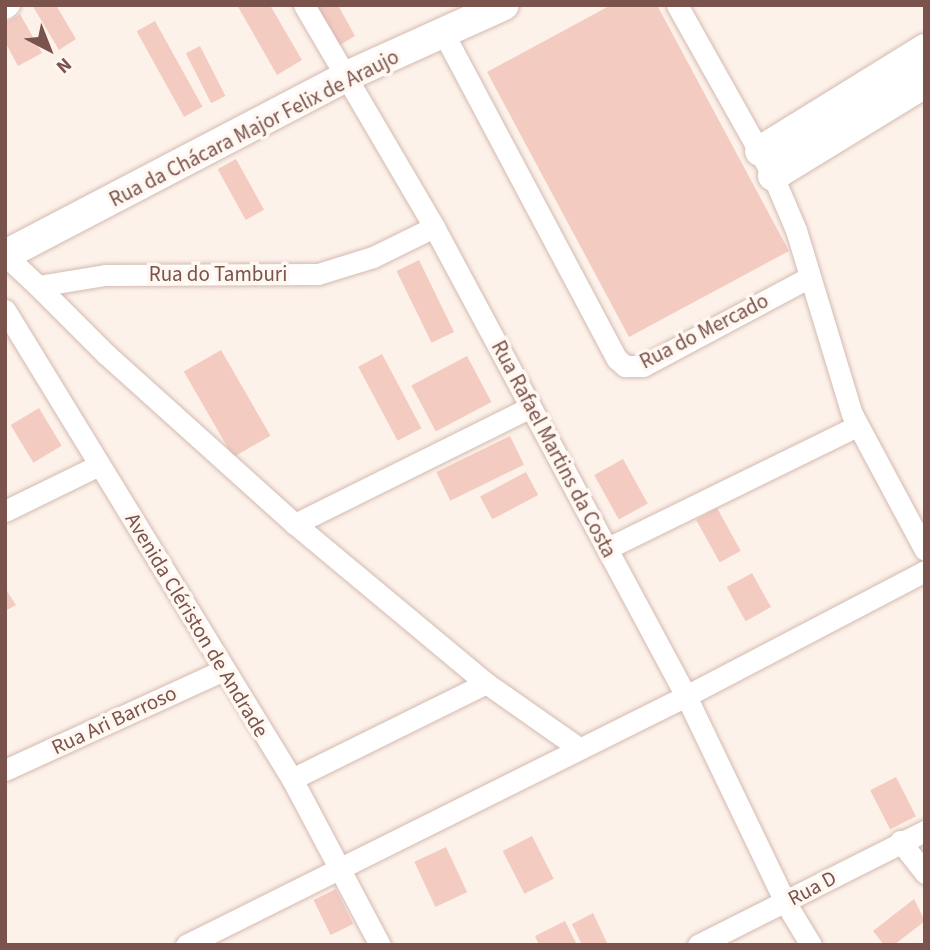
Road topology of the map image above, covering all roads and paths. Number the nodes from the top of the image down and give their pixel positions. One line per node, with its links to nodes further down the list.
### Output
1 (304, 5): 6 (street, Rua Rafael Martins da Costa)
2 (504, 5): 4 (street, Rua da Chácara Major Felix de Araujo)
3 (677, 5): 8 (street)
4 (445, 36): 6 (street, Rua da Chácara Major Felix de Araujo); 11 (street, Rua do Mercado)
5 (925, 48): 8 (street)
6 (347, 76): 9 (street, Rua Rafael Martins da Costa); 10 (street, Rua da Chácara Major Felix de Araujo)
7 (925, 83): 8 (street)
8 (766, 163): 11 (street)
9 (435, 227): 12 (street, Rua do Tamburi); 14 (street, Rua Rafael Martins da Costa)
10 (5, 255): 12 (street)
11 (810, 276): 15 (street)
12 (38, 286): 18 (street)
13 (5, 310): 16 (street, Avenida Clériston de Andrade)
14 (531, 407): 18 (street); 19 (street, Rua Rafael Martins da Costa)
15 (857, 426): 19 (street); 20 (street)
16 (99, 465): 17 (street); 22 (street, Avenida Clériston de Andrade)
17 (5, 511)
18 (295, 524): 23 (street)
19 (608, 548): 24 (street, Rua Rafael Martins da Costa)
20 (925, 550)
21 (925, 571): 24 (street)
22 (223, 670): 26 (street, Rua Ari Barroso); 27 (street, Avenida Clériston de Andrade)
23 (486, 683): 25 (street); 27 (street)
24 (686, 696): 25 (street); 32 (street, Rua Rafael Martins da Costa)
25 (579, 748): 30 (street)
26 (5, 770)
27 (292, 779): 30 (street, Avenida Clériston de Andrade)
28 (925, 831): 29 (street, Rua D)
29 (900, 841): 31 (street); 32 (street, Rua D)
30 (344, 869): 33 (street); 34 (street, Avenida Clériston de Andrade)
31 (925, 873)
32 (785, 902): 35 (street, Rua D); 36 (street, Rua Rafael Martins da Costa)
33 (186, 945)
34 (380, 945)
35 (698, 945)
36 (811, 945)

